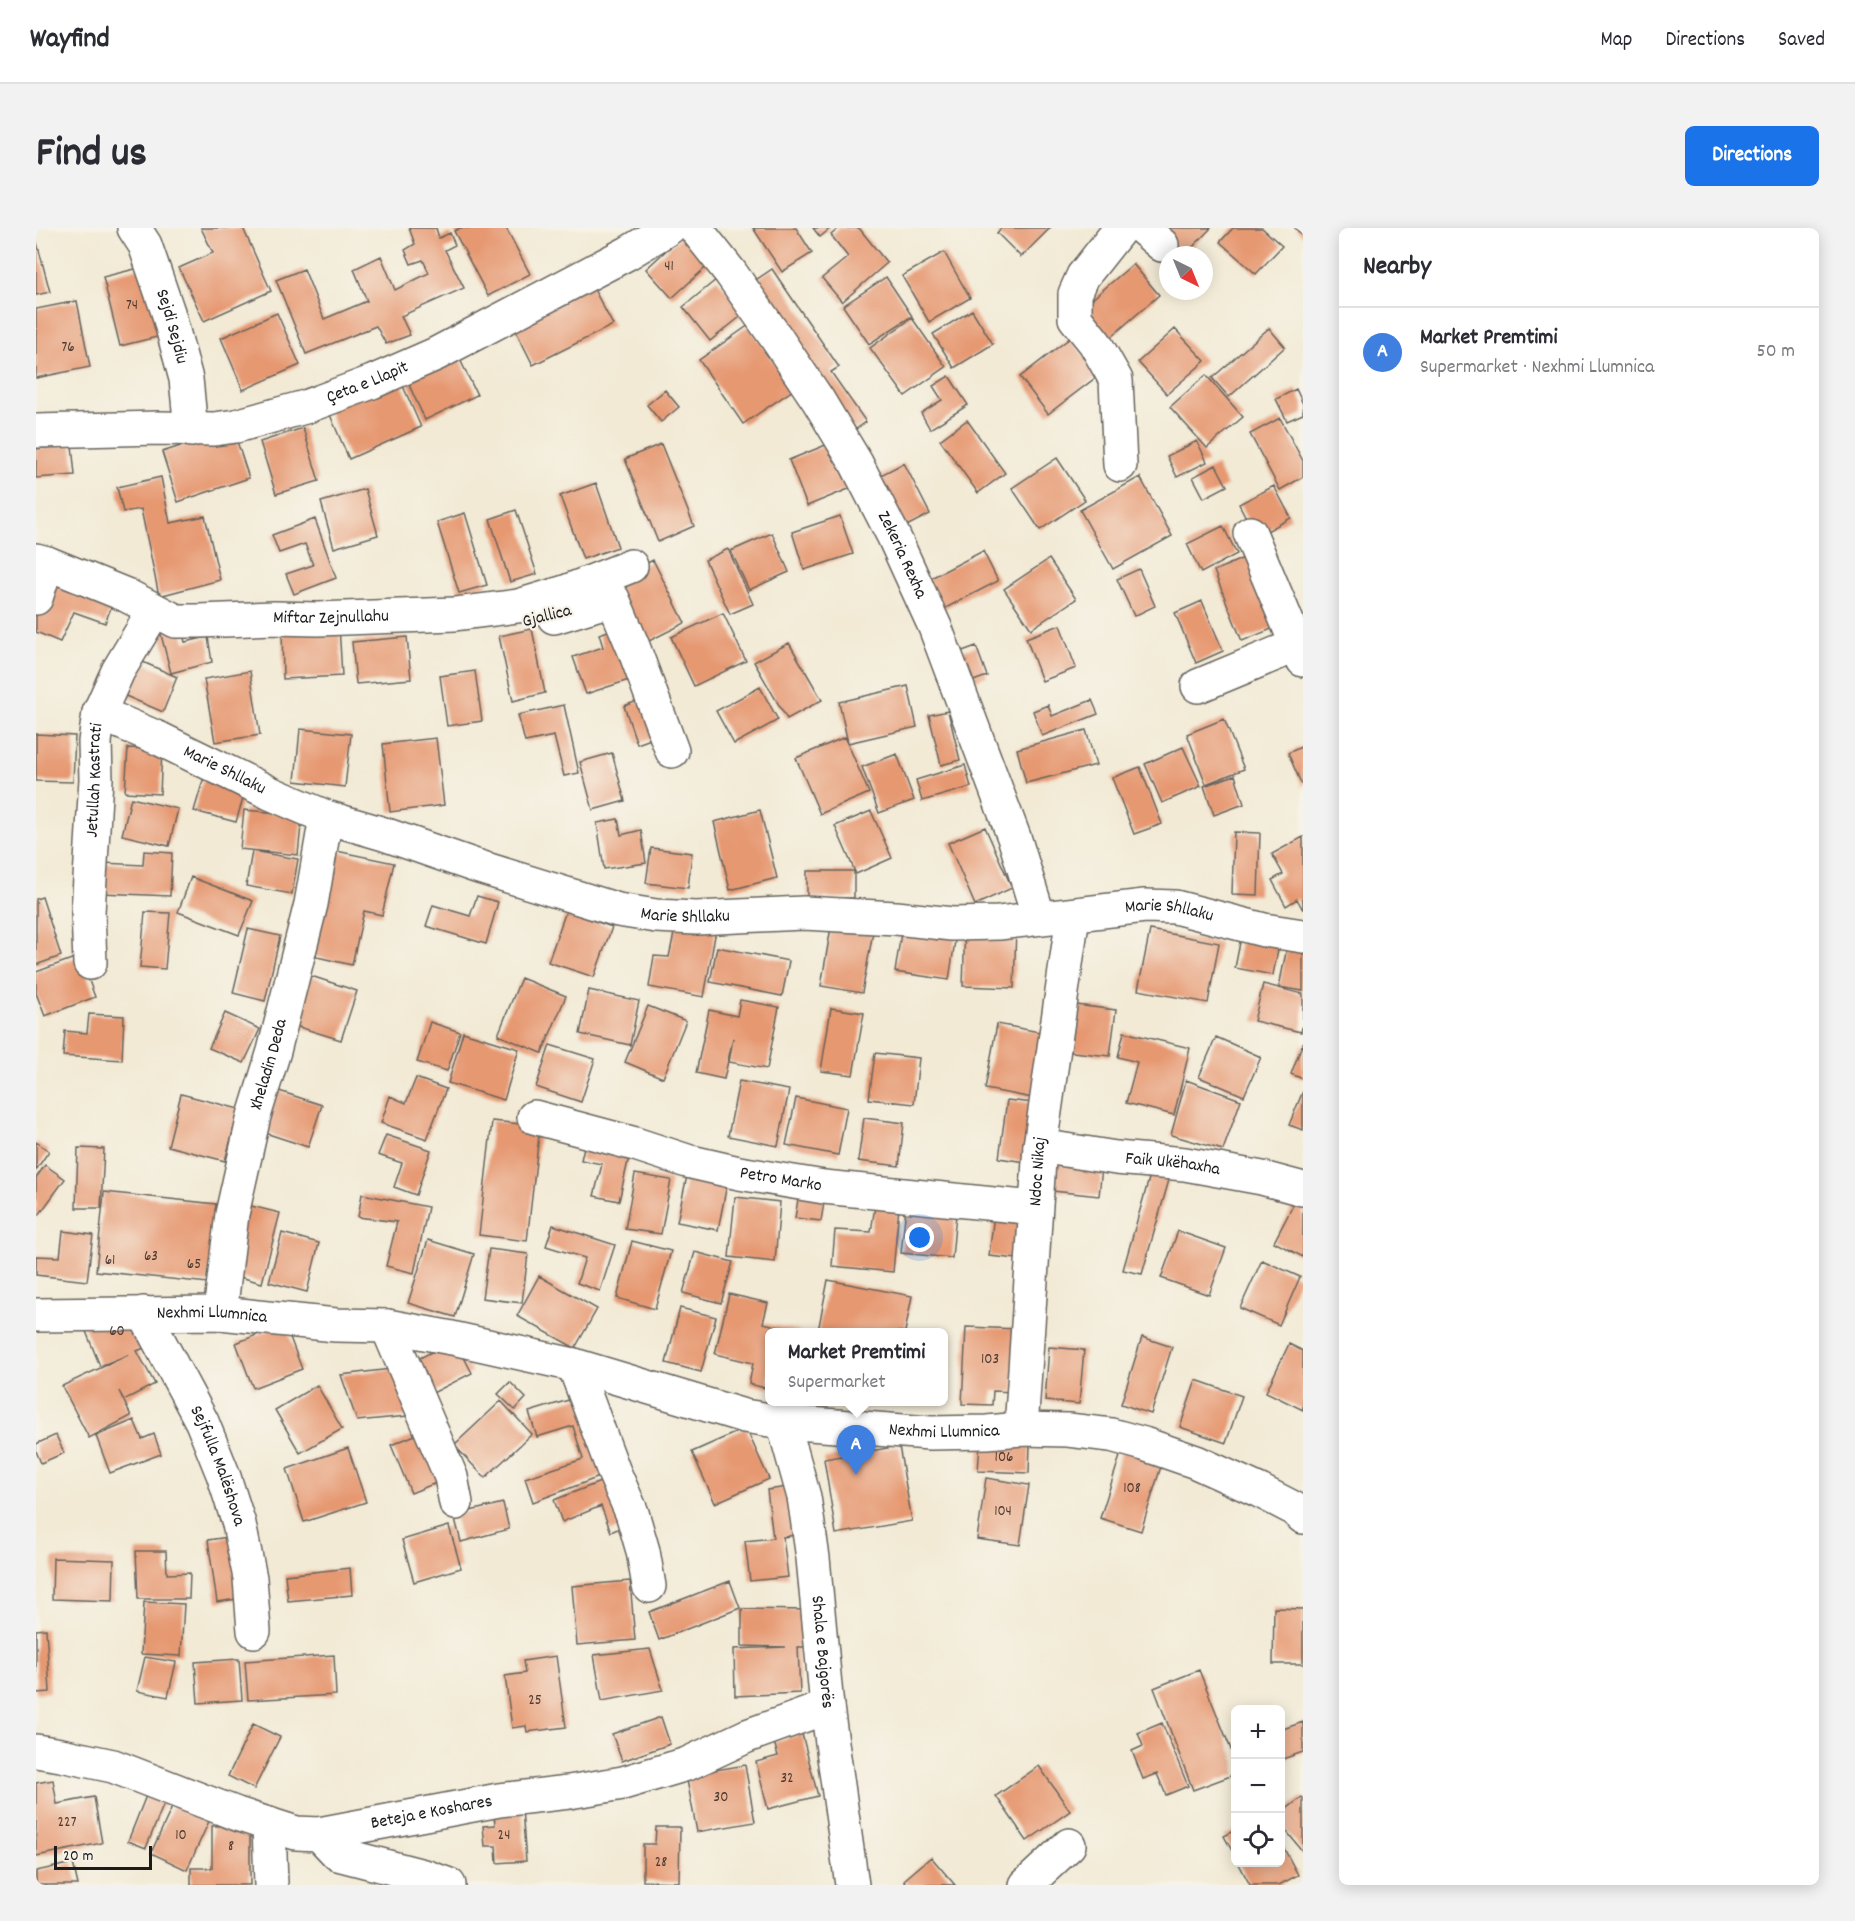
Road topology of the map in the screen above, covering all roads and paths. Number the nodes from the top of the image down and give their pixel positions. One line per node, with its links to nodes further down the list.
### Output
1 (134, 228): 5 (street, Sejdi Sejdiu)
2 (669, 228): 5 (street, Çeta e Llapit)
3 (695, 228): 20 (street, Zekeria Rexha)
4 (1121, 228): 7 (street)
5 (190, 430): 6 (street, Çeta e Llapit)
6 (36, 431)
7 (1120, 465)
8 (1250, 533): 14 (street)
9 (41, 561): 11 (street); 12 (street, Miftar Zejnullahu)
10 (631, 566): 13 (street, Miftar Zejnullahu)
11 (36, 598)
12 (154, 611): 13 (street, Miftar Zejnullahu); 16 (street, Jetullah Kastrati)
13 (318, 619): 17 (street, Gjallica)
14 (1300, 653): 15 (street)
15 (1198, 686)
16 (99, 713): 18 (street, Marie Shllaku); 22 (street, Jetullah Kastrati)
17 (672, 751)
18 (326, 817): 20 (street, Marie Shllaku); 28 (street, Xheladin Deda)
19 (1073, 915): 20 (street, Marie Shllaku); 21 (street, Marie Shllaku); 24 (street, Ndoc Nikaj)
20 (1039, 918)
21 (1303, 936)
22 (90, 963)
23 (534, 1117): 26 (street, Petro Marko)
24 (1040, 1146): 25 (street, Faik Ukëhaxha); 26 (street, Ndoc Nikaj)
25 (1303, 1189)
26 (1035, 1208): 33 (street, Ndoc Nikaj)
27 (144, 1313): 28 (street, Nexhmi Llumnica); 29 (street, Nexhmi Llumnica); 37 (street, Sejfulla Malëshova)
28 (220, 1313): 30 (street, Nexhmi Llumnica)
29 (36, 1315)
30 (387, 1326): 31 (street, Nexhmi Llumnica); 34 (street)
31 (574, 1365): 32 (street, Nexhmi Llumnica); 36 (street)
32 (783, 1422): 33 (street, Nexhmi Llumnica); 38 (street, Shala e Bajgorës)
33 (1020, 1429): 35 (street, Nexhmi Llumnica)
34 (456, 1503)
35 (1303, 1517)
36 (649, 1587)
37 (254, 1631)
38 (827, 1707): 41 (street, Beteja e Koshares); 45 (street, Shala e Bajgorës)
39 (36, 1751): 40 (street, Beteja e Koshares)
40 (269, 1824): 41 (street, Beteja e Koshares); 43 (street)
41 (319, 1834): 44 (street)
42 (1068, 1845): 46 (street)
43 (271, 1885)
44 (449, 1885)
45 (852, 1885)
46 (1026, 1885)

